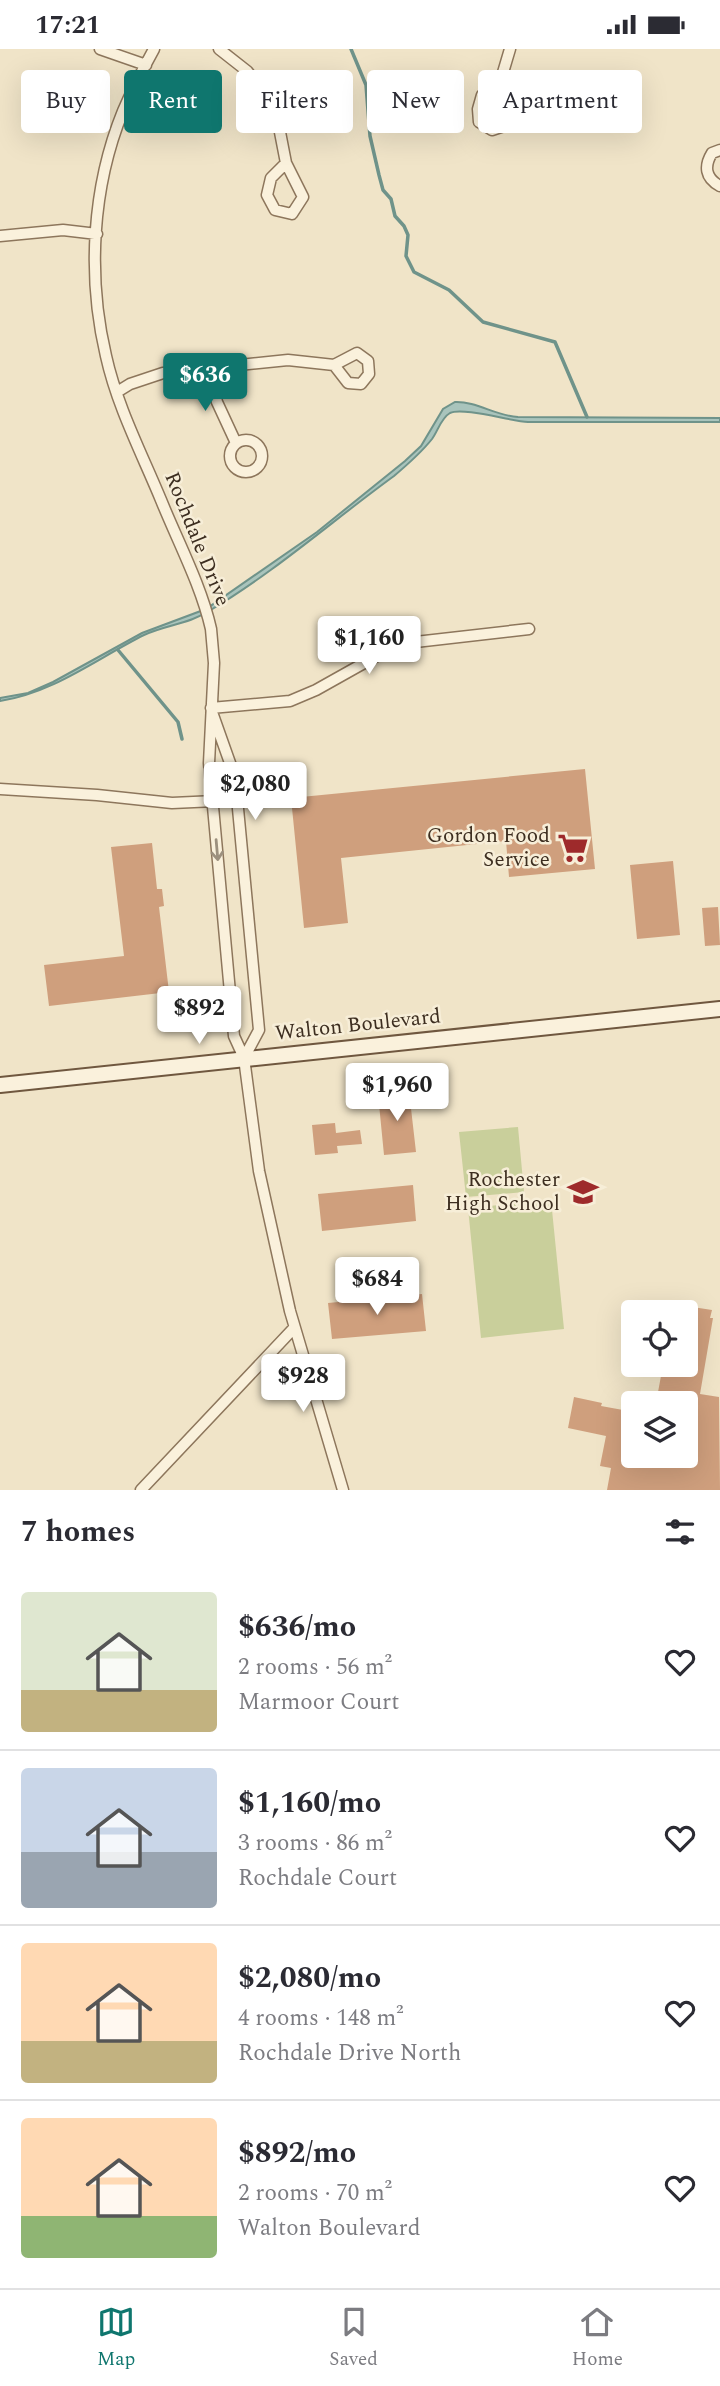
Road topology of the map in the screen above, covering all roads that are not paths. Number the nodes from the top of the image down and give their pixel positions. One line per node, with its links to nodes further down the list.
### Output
1 (100, 49): 5 (street)
2 (154, 49): 5 (street, Rochdale Drive)
3 (219, 49): 9 (street)
4 (510, 49): 6 (street)
5 (146, 65): 11 (street, Rochdale Drive)
6 (504, 70)
7 (499, 86): 7 (street)
8 (720, 150): 10 (street)
9 (286, 163): 9 (street)
10 (720, 186)
11 (97, 234): 12 (street); 15 (street, Rochdale Drive)
12 (0, 236)
13 (334, 365): 14 (street)
14 (209, 370): 15 (street); 16 (street)
15 (117, 392): 18 (street, Rochdale Drive)
16 (236, 443)
17 (529, 629): 18 (street)
18 (211, 708): 20 (street); 21 (street, Rochdale Drive)
19 (0, 789): 21 (street)
20 (237, 800): 21 (street); 23 (street)
21 (213, 801): 23 (street, Rochdale Drive, one-way to 23)
22 (720, 1009): 23 (main road, Walton Boulevard)
23 (244, 1058): 24 (main road, Walton Boulevard); 25 (street, Rochdale Drive)
24 (0, 1085)
25 (294, 1328): 26 (street); 27 (street, Rochdale Drive)
26 (141, 1490)
27 (343, 1490)

